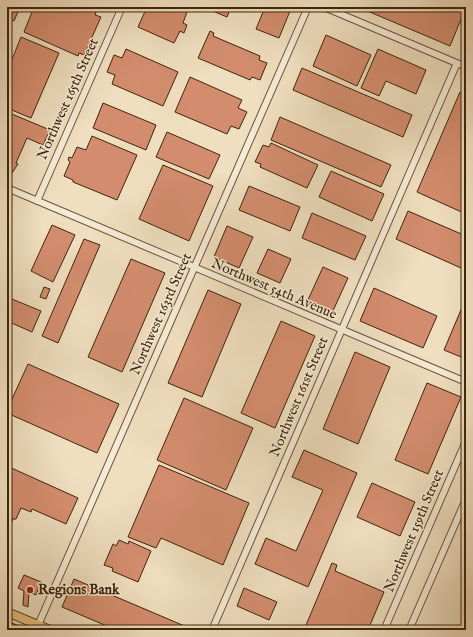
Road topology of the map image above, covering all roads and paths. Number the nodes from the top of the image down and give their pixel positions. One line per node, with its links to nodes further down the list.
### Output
1 (122, 7): 7 (street, Northwest 165th Street)
2 (308, 7): 8 (street, Northwest 163rd Street)
3 (324, 7): 4 (street)
4 (457, 63): 5 (street); 9 (street, Northwest 161st Street)
5 (466, 67)
6 (7, 188): 7 (street, Northwest 54th Avenue)
7 (37, 201): 8 (street, Northwest 54th Avenue)
8 (194, 268): 9 (street, Northwest 54th Avenue); 15 (street, Northwest 163rd Street)
9 (341, 330): 10 (street, Northwest 54th Avenue); 18 (street, Northwest 161st Street)
10 (466, 382)
11 (466, 442): 19 (street, Northwest 159th Street)
12 (466, 499): 20 (street)
13 (7, 612): 15 (main road)
14 (7, 626): 16 (main road)
15 (37, 628): 17 (main road)
16 (17, 630)
17 (50, 630)
18 (212, 630)
19 (384, 630)
20 (409, 630)

